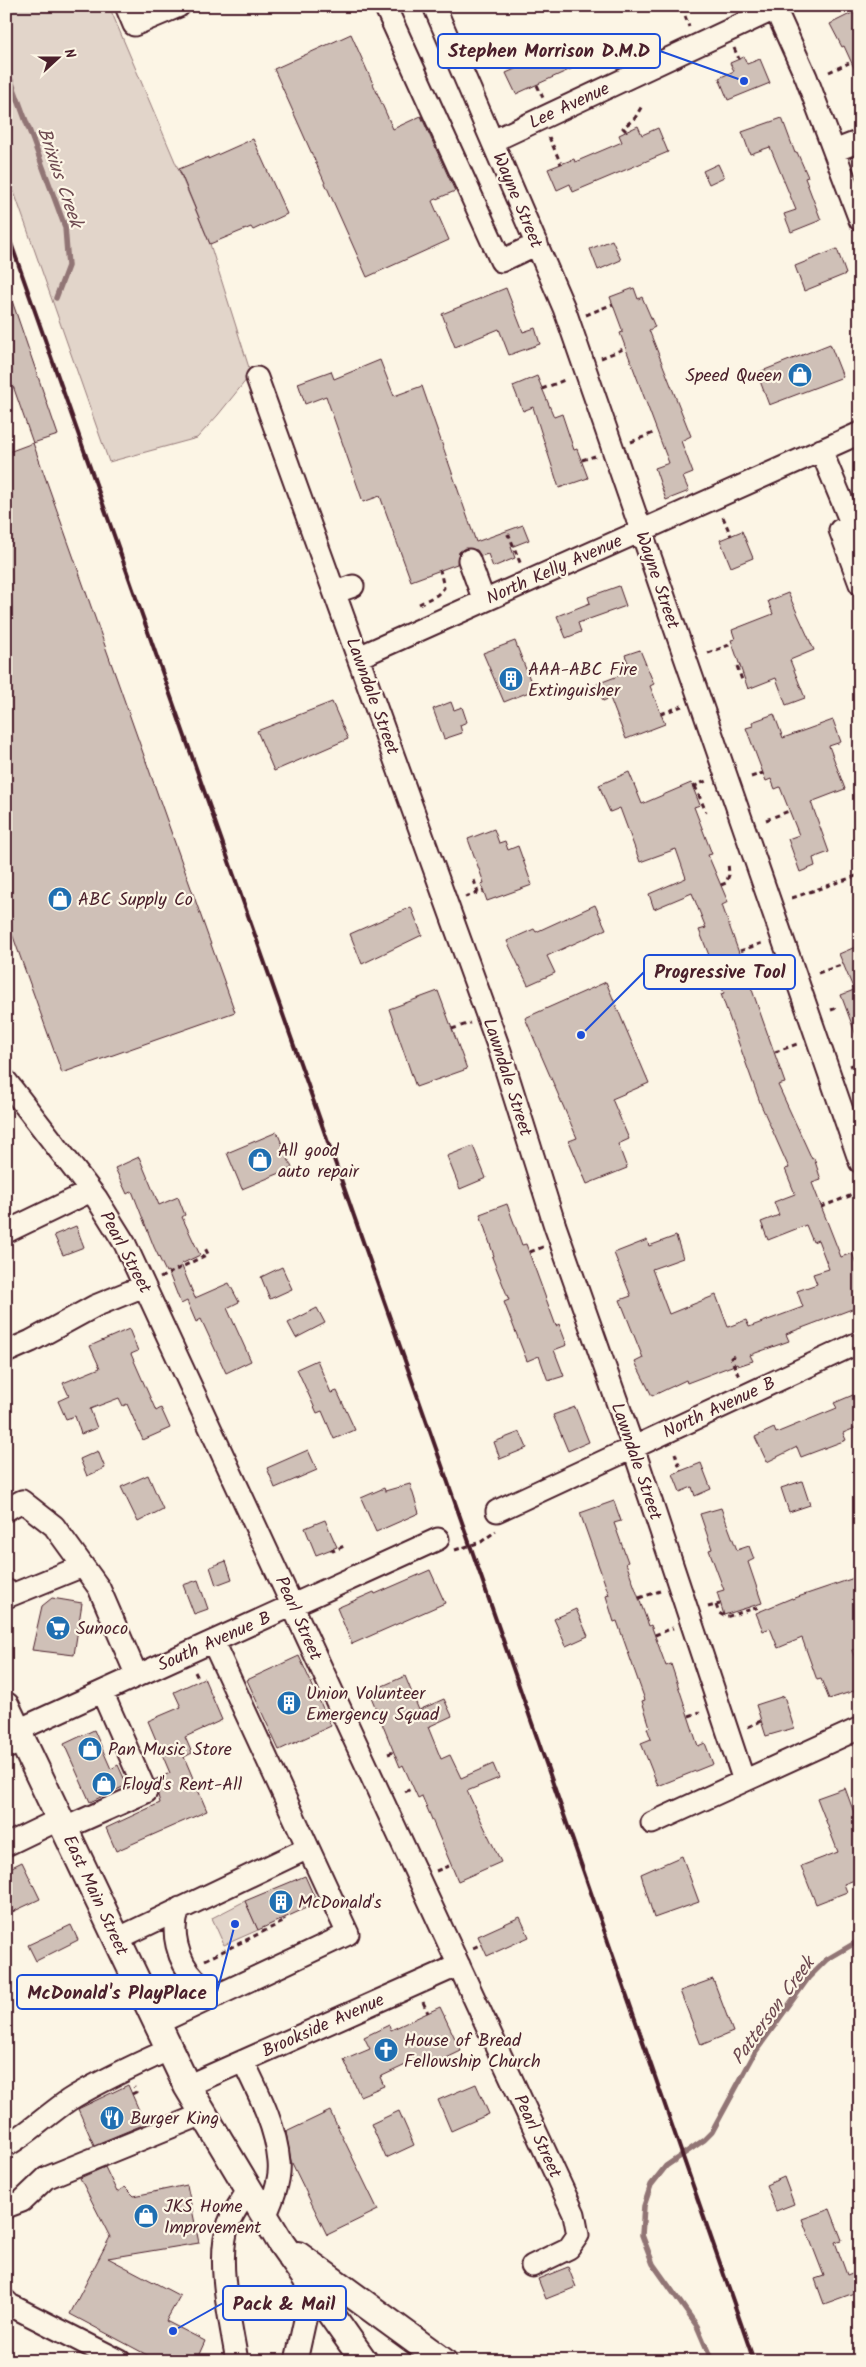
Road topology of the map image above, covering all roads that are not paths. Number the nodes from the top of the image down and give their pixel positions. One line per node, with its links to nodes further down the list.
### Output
1 (126, 6): 2 (street)
2 (179, 6)
3 (385, 6): 10 (street)
4 (434, 6): 6 (street, Wayne Street)
5 (777, 7): 6 (street, Lee Avenue); 8 (street)
6 (493, 141): 10 (street, Wayne Street)
7 (860, 141): 8 (street)
8 (834, 151): 9 (street)
9 (860, 220)
10 (536, 244): 15 (street, Wayne Street)
11 (258, 378): 19 (street, Lawndale Street)
12 (860, 433): 13 (street, North Kelly Avenue)
13 (821, 450): 14 (street); 15 (street, North Kelly Avenue)
14 (856, 524): 17 (street)
15 (641, 530): 18 (street, North Kelly Avenue); 21 (street, Wayne Street)
16 (469, 560): 18 (street)
17 (858, 571)
18 (484, 600): 19 (street, North Kelly Avenue)
19 (359, 657): 27 (street, Lawndale Street)
20 (6, 1081): 22 (street, Pearl Street)
21 (860, 1162)
22 (91, 1191): 23 (street); 24 (street, Pearl Street)
23 (6, 1232)
24 (144, 1286): 26 (street); 33 (street, Pearl Street)
25 (860, 1342): 27 (street, North Avenue B)
26 (6, 1352)
27 (633, 1447): 29 (street, North Avenue B); 39 (street, Lawndale Street)
28 (6, 1510): 31 (street)
29 (498, 1511)
30 (438, 1539): 33 (street, South Avenue B)
31 (83, 1566): 32 (street); 35 (street)
32 (7, 1595)
33 (293, 1605): 34 (street, South Avenue B); 46 (street, Pearl Street)
34 (213, 1642): 35 (street, South Avenue B); 43 (street)
35 (137, 1676): 36 (street, South Avenue B)
36 (102, 1692): 37 (street, South Avenue B); 40 (street)
37 (11, 1723): 40 (main road, East Main Street)
38 (860, 1728): 39 (street)
39 (744, 1782): 41 (street)
40 (62, 1823): 42 (street); 45 (main road, East Main Street)
41 (652, 1823)
42 (6, 1845)
43 (308, 1848): 44 (street); 47 (street)
44 (180, 1908): 45 (street); 47 (street)
45 (117, 1939): 48 (main road, East Main Street)
46 (458, 1965): 50 (street, Brookside Avenue); 58 (street, Pearl Street)
47 (218, 1995): 48 (street)
48 (158, 2023): 49 (main road, East Main Street)
49 (170, 2049): 51 (main road, East Main Street); 53 (street)
50 (243, 2061): 51 (street, Brookside Avenue); 56 (street)
51 (187, 2086): 52 (main road, East Main Street)
52 (204, 2114): 54 (main road, East Main Street); 55 (street)
53 (6, 2146)
54 (248, 2190): 56 (main road, East Main Street); 62 (street)
55 (6, 2208)
56 (265, 2217): 57 (main road, East Main Street)
57 (281, 2243): 59 (main road, East Main Street); 65 (main road)
58 (532, 2266)
59 (312, 2288): 63 (street); 64 (main road, East Main Street)
60 (7, 2306): 61 (street)
61 (120, 2361)
62 (238, 2361)
63 (296, 2361)
64 (364, 2361)
65 (443, 2361)

